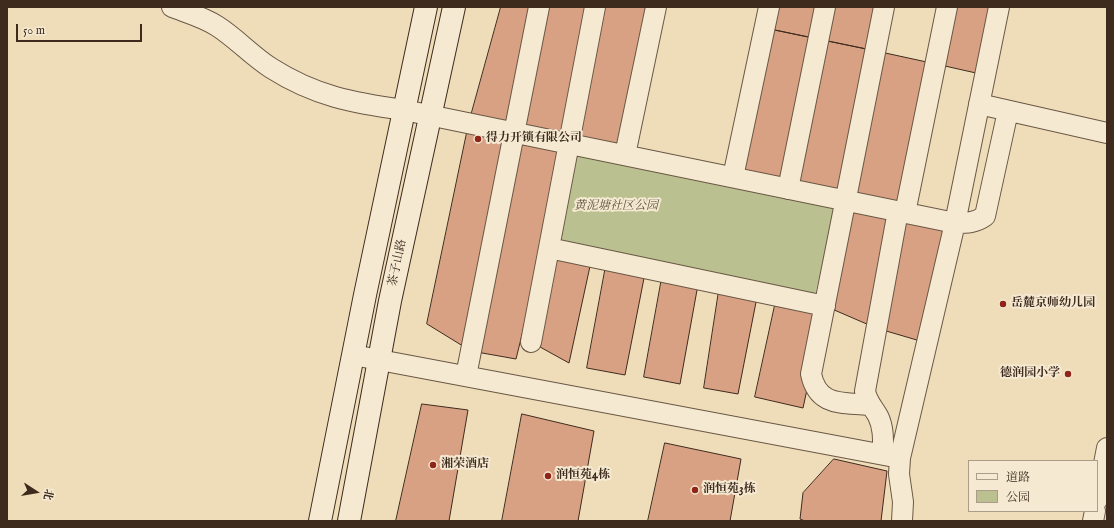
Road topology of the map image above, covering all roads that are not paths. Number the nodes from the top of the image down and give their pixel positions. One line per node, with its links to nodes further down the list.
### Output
1 (172, 7): 13 (street)
2 (426, 7): 13 (main road)
3 (454, 7): 15 (main road, 茶子山路)
4 (539, 7): 16 (street)
5 (595, 7): 18 (street)
6 (656, 7): 19 (street)
7 (769, 7): 20 (street)
8 (825, 7): 21 (street)
9 (884, 7): 22 (street)
10 (947, 7): 23 (street)
11 (999, 7): 12 (street)
12 (980, 104): 14 (street); 24 (street)
13 (404, 110): 15 (street); 28 (main road)
14 (1008, 111): 17 (street); 24 (street)
15 (430, 116): 16 (street); 29 (main road, 茶子山路)
16 (514, 133): 18 (street); 30 (street)
17 (1107, 133)
18 (569, 144): 19 (street); 25 (street)
19 (625, 155): 20 (street)
20 (733, 177): 21 (street)
21 (788, 189): 22 (street)
22 (846, 200): 23 (street); 26 (street)
23 (902, 212): 24 (street); 31 (street)
24 (955, 223): 33 (street)
25 (549, 248): 26 (street); 27 (street)
26 (825, 306): 31 (street)
27 (531, 342)
28 (353, 355): 29 (street); 35 (main road)
29 (379, 360): 30 (street); 36 (main road, 茶子山路)
30 (466, 376): 33 (street)
31 (869, 405): 33 (street)
32 (1107, 448): 34 (street)
33 (892, 456): 37 (street)
34 (1098, 495)
35 (320, 521)
36 (349, 521)
37 (902, 521)

